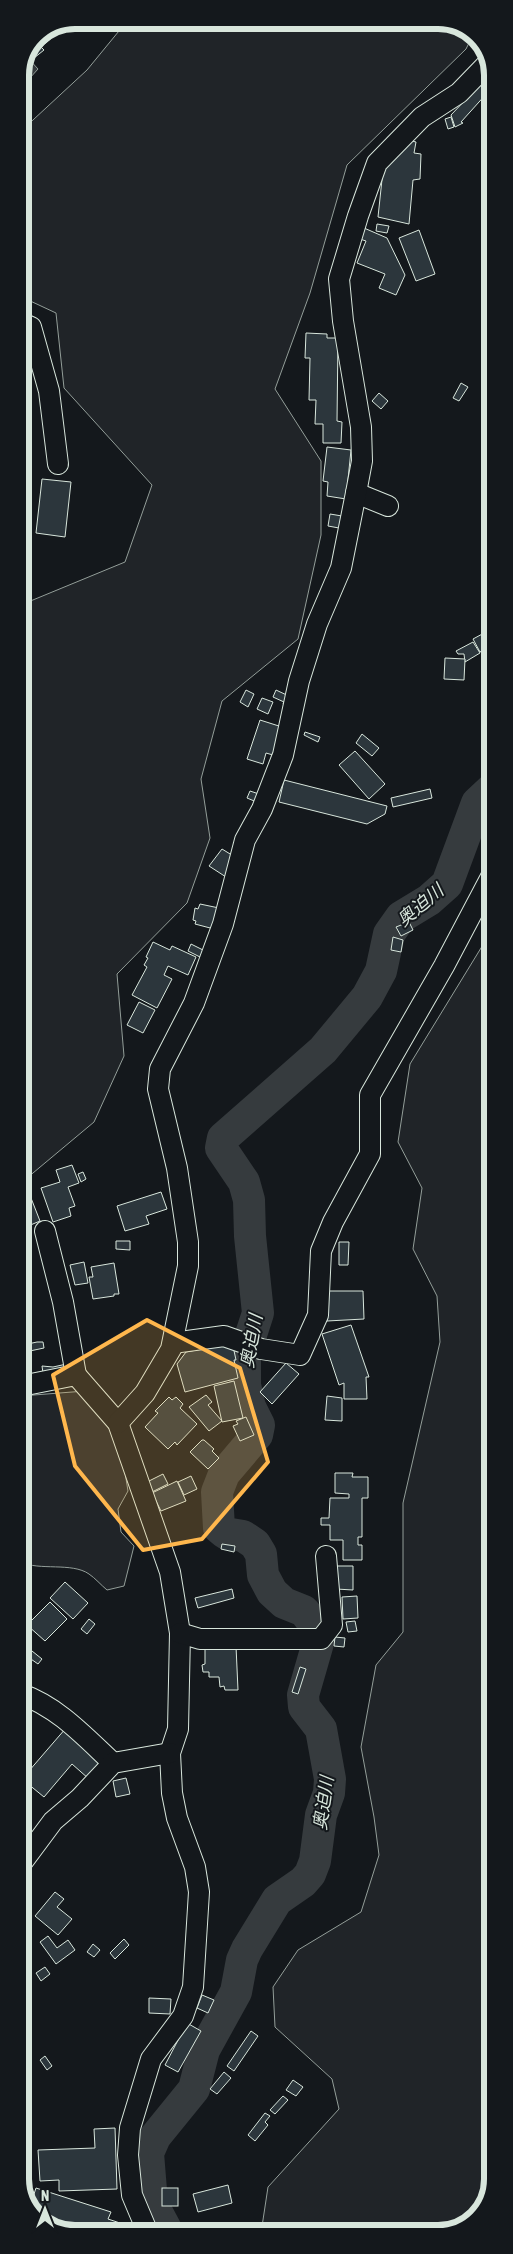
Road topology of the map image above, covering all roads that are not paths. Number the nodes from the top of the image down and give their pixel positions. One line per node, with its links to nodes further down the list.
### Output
1 (483, 67): 4 (street)
2 (29, 326): 3 (street)
3 (58, 464)
4 (356, 494): 5 (street); 8 (street)
5 (388, 506)
6 (484, 889): 8 (street)
7 (45, 1231): 9 (street)
8 (173, 1343): 11 (street)
9 (76, 1374): 10 (street); 11 (street)
10 (29, 1384)
11 (118, 1423): 13 (street)
12 (326, 1556): 13 (street)
13 (180, 1633): 15 (street)
14 (29, 1697): 16 (street)
15 (170, 1753): 16 (street); 18 (street)
16 (114, 1763): 17 (street)
17 (29, 1854)
18 (144, 2225)

